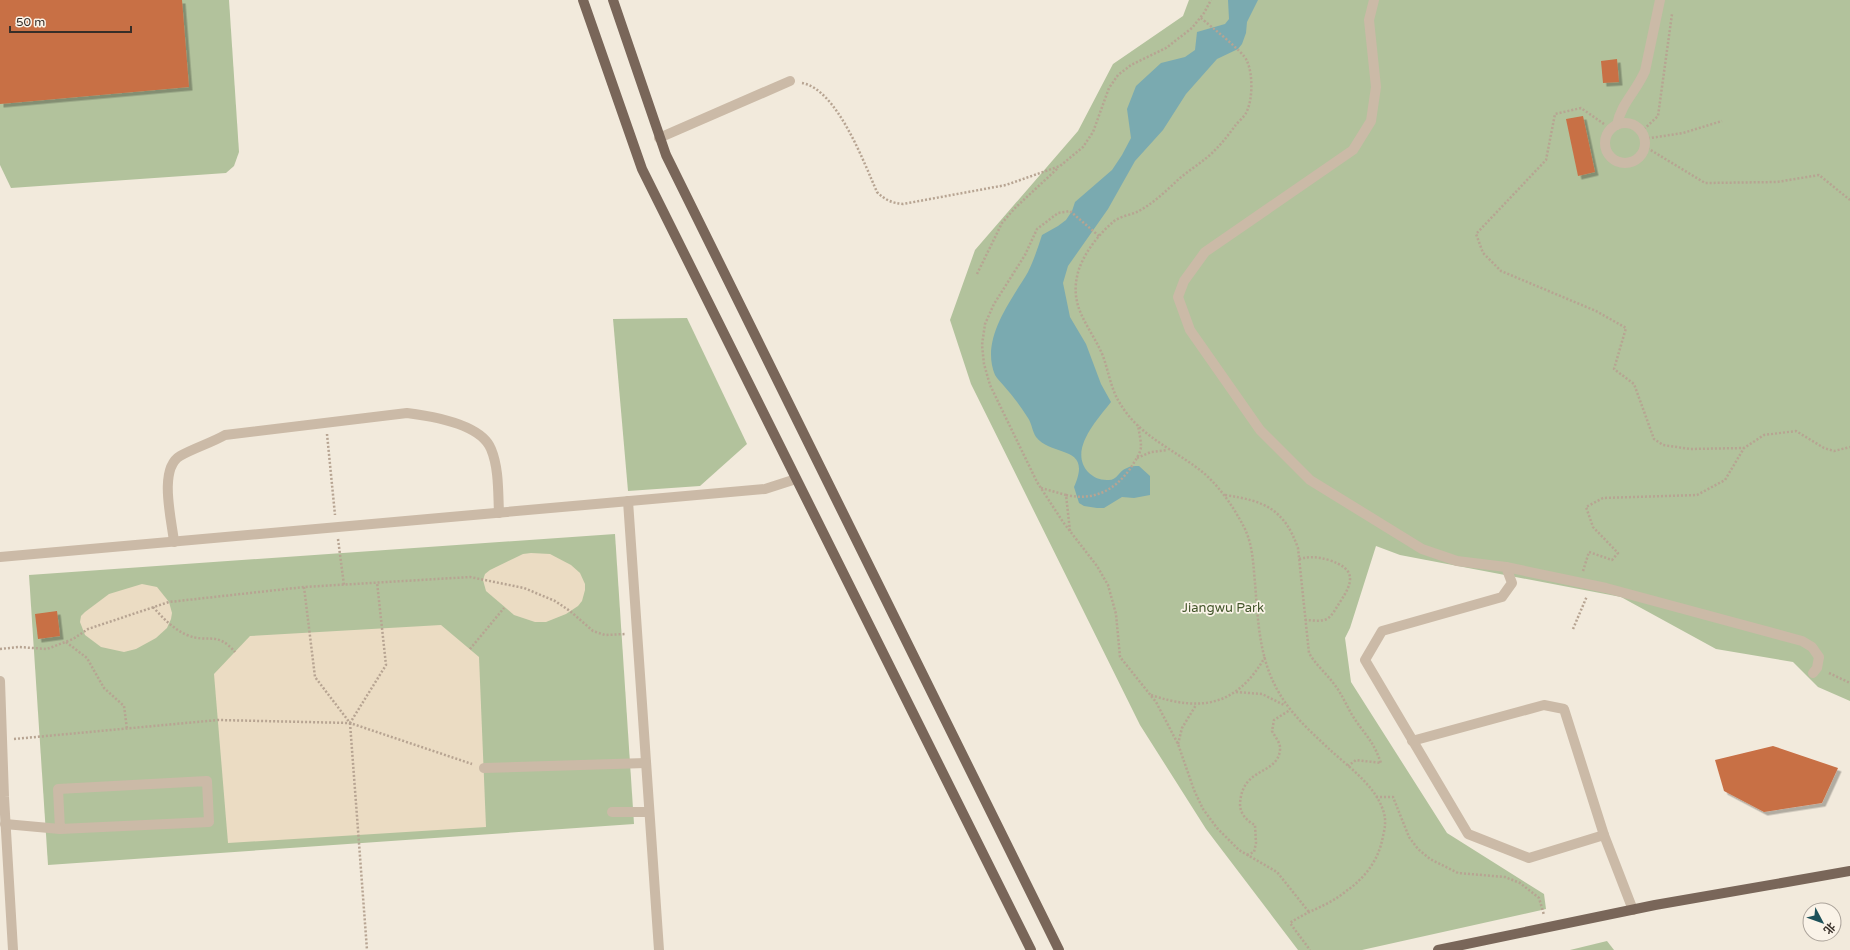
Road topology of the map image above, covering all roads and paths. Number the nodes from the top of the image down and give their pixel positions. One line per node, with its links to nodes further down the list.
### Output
1 (583, 0): 23 (main road)
2 (613, 0): 11 (main road)
3 (1211, 0): 7 (path)
4 (1374, 0): 34 (street)
5 (1660, 0): 10 (street)
6 (1673, 6): 12 (path)
7 (1201, 18): 13 (path); 15 (path)
8 (790, 81): 11 (street); 13 (path)
9 (1722, 121): 12 (path)
10 (1614, 127): 12 (street); 12 (street); 20 (path)
11 (659, 138): 81 (main road)
12 (1643, 139): 14 (path)
13 (1060, 166): 16 (path)
14 (1850, 200)
15 (1099, 236): 18 (path); 24 (path)
16 (977, 274)
17 (325, 422): 28 (street); 29 (path); 31 (street)
18 (1138, 425): 21 (path); 22 (path)
19 (1850, 447): 20 (path)
20 (1744, 448): 36 (path)
21 (1168, 450): 22 (path); 26 (path)
22 (1137, 458): 25 (path)
23 (796, 479): 27 (street); 80 (main road)
24 (1040, 488): 25 (path); 30 (path)
25 (1066, 495): 30 (path)
26 (1225, 495): 33 (path); 49 (path)
27 (628, 501): 28 (street); 44 (street)
28 (499, 513): 29 (street)
29 (336, 527): 31 (street); 37 (path)
30 (1070, 532): 54 (path)
31 (174, 542): 32 (street)
32 (0, 557)
33 (1299, 559): 42 (path); 42 (path)
34 (1506, 567): 36 (street); 61 (street)
35 (376, 582): 37 (path); 44 (path); 58 (path)
36 (1580, 583): 38 (street)
37 (344, 584): 39 (path)
38 (1593, 586): 43 (path); 50 (street)
39 (304, 587): 40 (path); 58 (path)
40 (153, 607): 45 (path); 48 (path)
41 (504, 608): 47 (path)
42 (1305, 620): 64 (path)
43 (1573, 629)
44 (637, 633): 63 (street)
45 (66, 642): 46 (path); 59 (path)
46 (0, 648)
47 (470, 649)
48 (235, 652)
49 (1265, 657): 53 (path); 56 (path)
50 (1815, 671): 52 (path)
51 (0, 681): 60 (street)
52 (1850, 683)
53 (1236, 692): 55 (path); 56 (path)
54 (1150, 695): 55 (path); 62 (path)
55 (1196, 705): 62 (path)
56 (1286, 706): 57 (path)
57 (1290, 710): 64 (path); 72 (path)
58 (350, 723): 59 (path); 65 (path); 78 (path)
59 (127, 729): 60 (path)
60 (2, 740): 69 (street)
61 (1412, 741): 71 (street); 71 (street)
62 (1178, 744): 72 (path)
63 (646, 764): 65 (street); 68 (street)
64 (1348, 766): 66 (path)
65 (484, 768)
66 (1376, 797): 75 (path); 76 (path)
67 (612, 812): 68 (street)
68 (648, 812): 79 (street)
69 (5, 824): 70 (street); 77 (street)
70 (60, 829): 70 (street)
71 (1604, 835): 74 (street)
72 (1247, 855): 75 (path)
73 (1850, 871): 74 (main road)
74 (1633, 910): 76 (main road)
75 (1309, 912): 82 (path)
76 (1548, 927): 83 (main road)
77 (13, 950)
78 (367, 950)
79 (659, 950)
80 (1031, 950)
81 (1059, 950)
82 (1310, 950)
83 (1438, 950)

